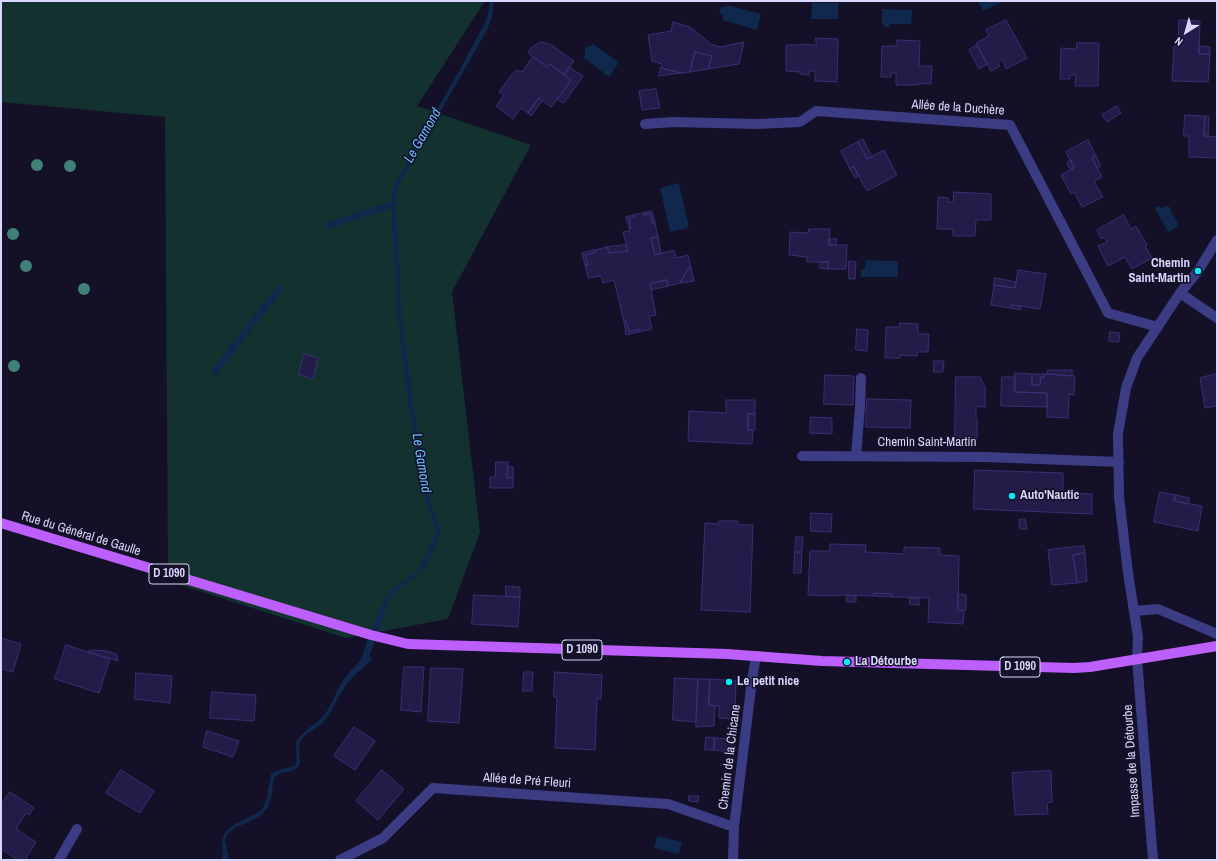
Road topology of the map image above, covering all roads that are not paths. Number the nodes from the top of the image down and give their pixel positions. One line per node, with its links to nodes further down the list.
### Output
1 (645, 124): 5 (street, Allée de la Duchère)
2 (1217, 240): 3 (street)
3 (1180, 293): 4 (street); 5 (street)
4 (1217, 318)
5 (1158, 327): 9 (street)
6 (861, 378): 8 (street)
7 (802, 456): 8 (street, Chemin Saint-Martin)
8 (856, 456): 9 (street, Chemin Saint-Martin)
9 (1119, 462): 11 (street)
10 (1, 523): 14 (main road, Rue du Général de Gaulle / D 1090)
11 (1134, 611): 12 (street); 15 (street)
12 (1217, 634)
13 (1217, 646): 15 (main road, D 1090)
14 (756, 656): 15 (main road, D 1090); 16 (street, Chemin de la Chicane)
15 (1137, 659): 21 (street, Impasse de la Détourbe)
16 (734, 827): 19 (street, Allée de Pré Fleuri); 20 (street, Chemin de la Chicane)
17 (78, 829): 18 (street)
18 (59, 860)
19 (340, 860)
20 (733, 860)
21 (1153, 860)

